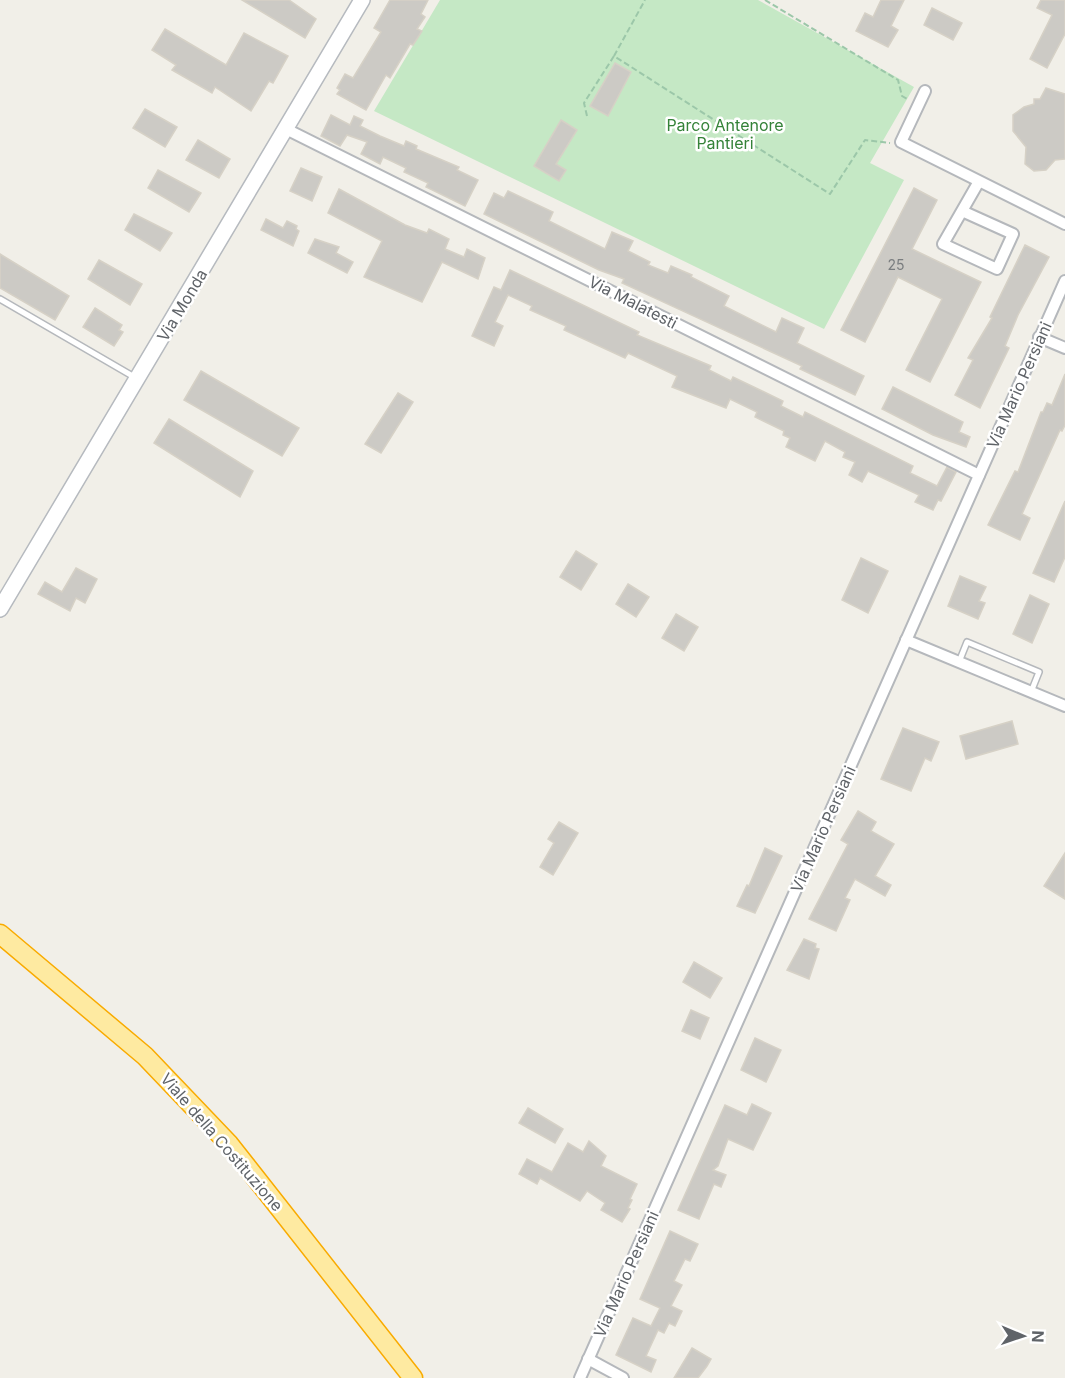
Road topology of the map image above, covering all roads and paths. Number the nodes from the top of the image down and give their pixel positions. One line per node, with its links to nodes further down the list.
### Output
1 (362, 0): 8 (main road, Via Monda)
2 (645, 0): 4 (path)
3 (765, 0): 6 (path)
4 (614, 56): 7 (path); 9 (path)
5 (925, 92): 6 (street)
6 (918, 104): 9 (street)
7 (587, 116)
8 (286, 129): 17 (main road, Via Monda); 18 (street, Via Malatesti)
9 (907, 146): 10 (street)
10 (978, 183): 11 (street); 12 (street)
11 (962, 211): 11 (street)
12 (1065, 224)
13 (1065, 281): 15 (street, Via Mario Persiani)
14 (0, 299): 17 (lane)
15 (1039, 337): 16 (street); 18 (street, Via Mario Persiani)
16 (1065, 348)
17 (137, 379): 19 (main road, Via Monda)
18 (979, 475): 20 (street, Via Mario Persiani)
19 (0, 609)
20 (906, 640): 21 (street); 25 (street, Via Mario Persiani)
21 (958, 662): 22 (street); 22 (lane)
22 (1031, 692): 23 (street)
23 (1065, 706)
24 (0, 934): 26 (highway, Viale della Costituzione)
25 (588, 1359): 27 (street, Via Mario Persiani); 28 (street)
26 (413, 1378)
27 (580, 1378)
28 (623, 1378)

